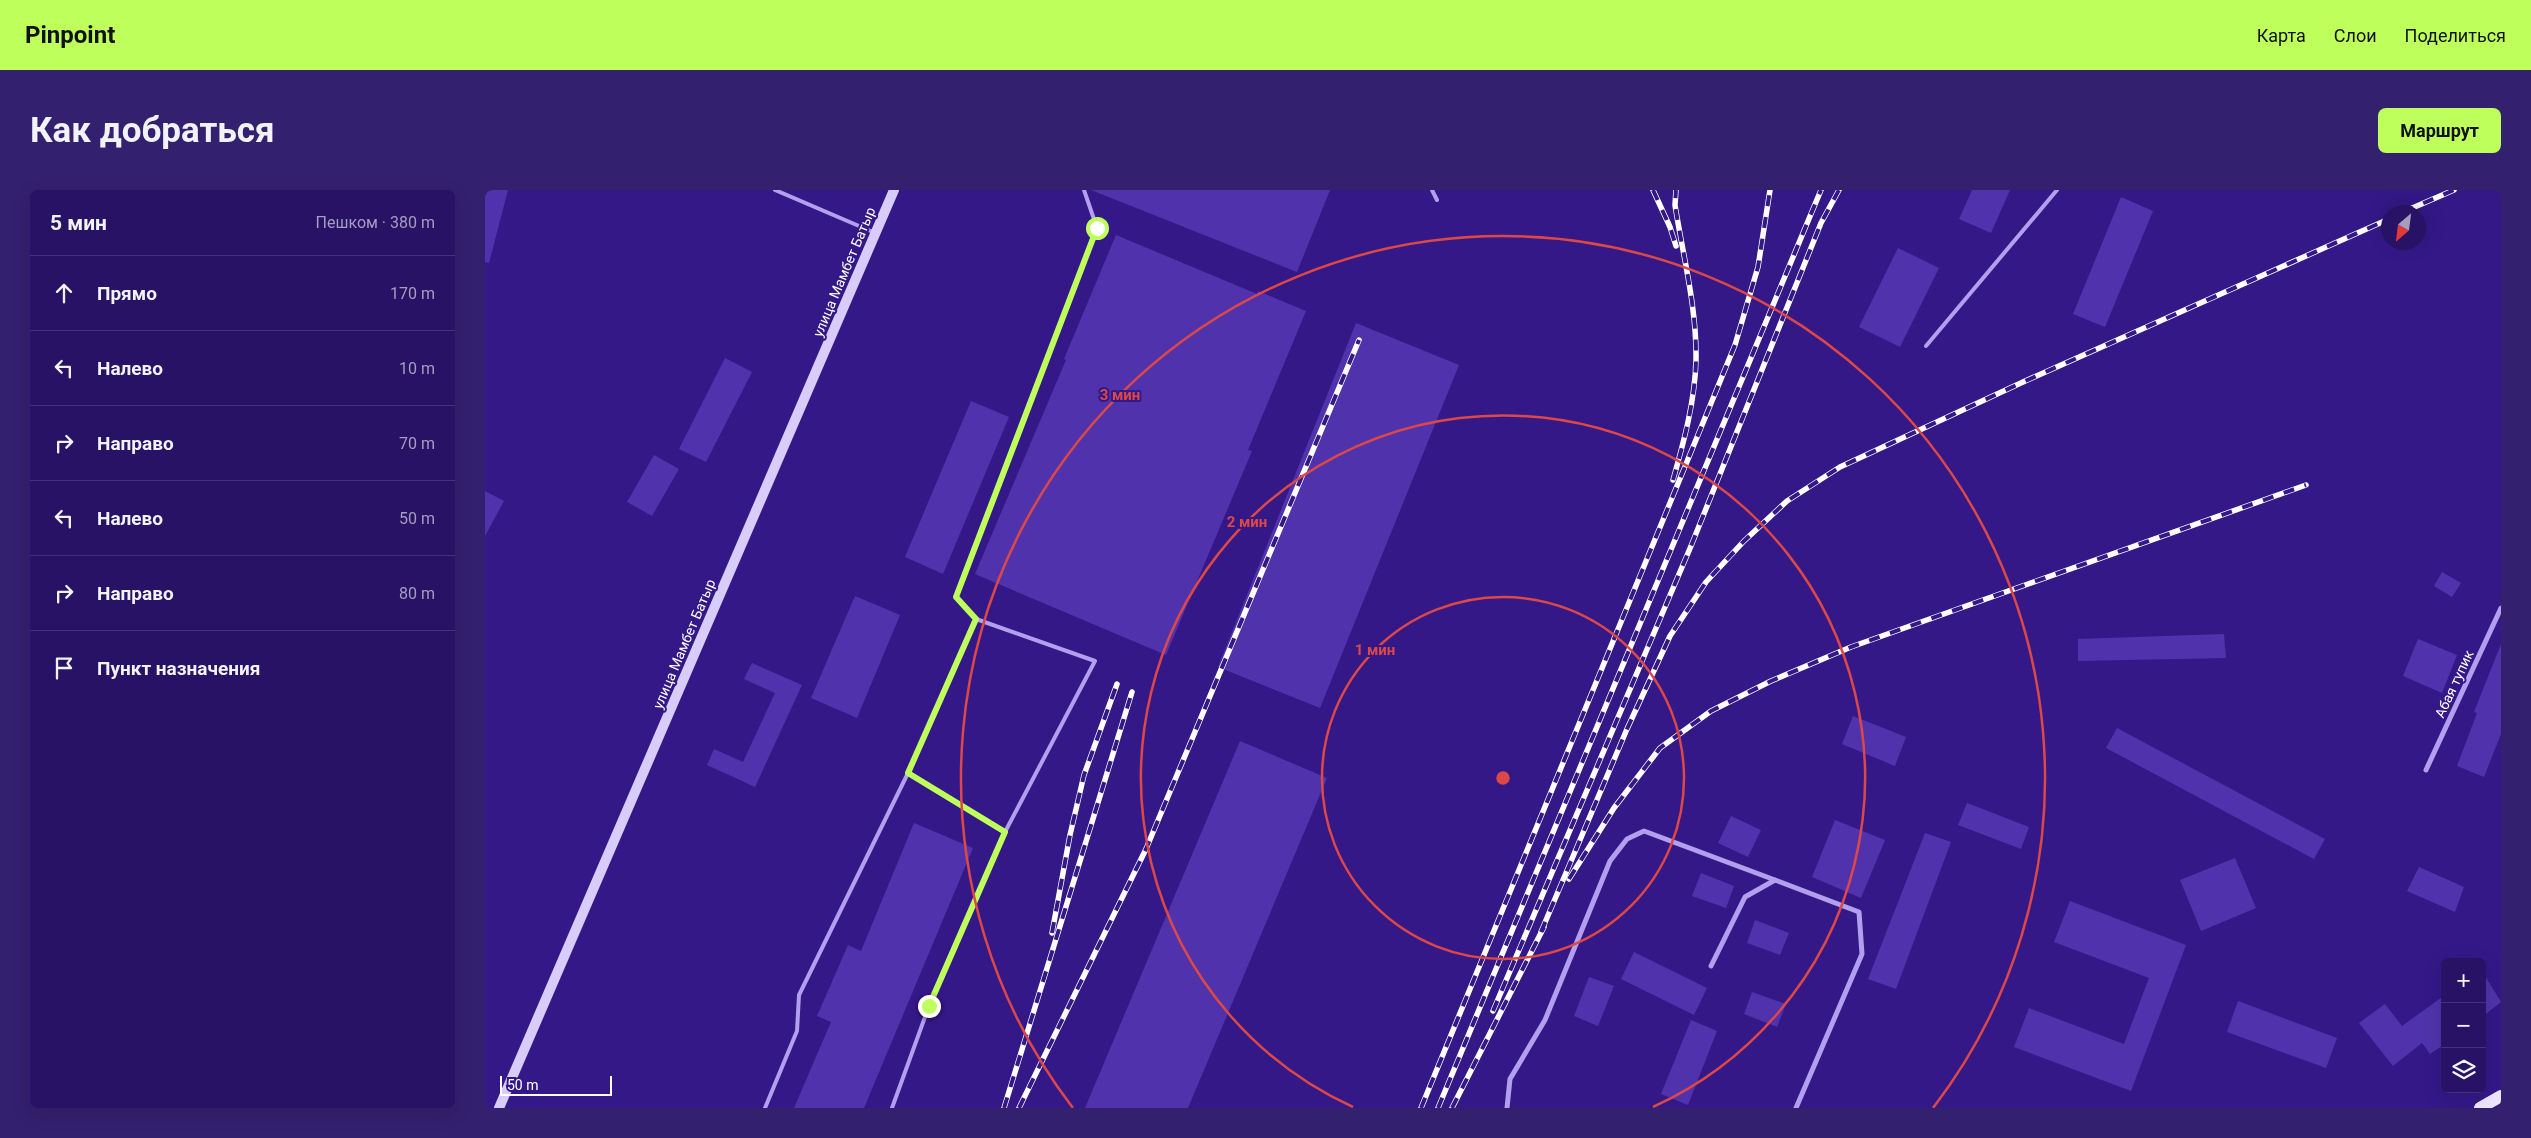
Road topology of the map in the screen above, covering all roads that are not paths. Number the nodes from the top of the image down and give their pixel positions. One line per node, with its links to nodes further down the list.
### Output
1 (775, 190): 7 (lane)
2 (894, 190): 7 (main road, улица Мамбет Батыр)
3 (1084, 190): 10 (lane)
4 (1432, 190): 6 (lane)
5 (2057, 190): 8 (lane)
6 (1437, 200)
7 (875, 233): 17 (main road, улица Мамбет Батыр)
8 (1926, 346)
9 (2501, 608): 11 (street, Абая тупик)
10 (976, 619): 12 (lane); 13 (lane)
11 (2426, 770)
12 (908, 773): 13 (lane); 18 (lane)
13 (1005, 832): 19 (lane)
14 (1775, 880): 15 (street); 20 (street); 21 (street)
15 (1711, 966)
16 (2501, 1096): 22 (main road)
17 (499, 1108)
18 (765, 1108)
19 (891, 1108)
20 (1507, 1108)
21 (1796, 1108)
22 (2480, 1108)

